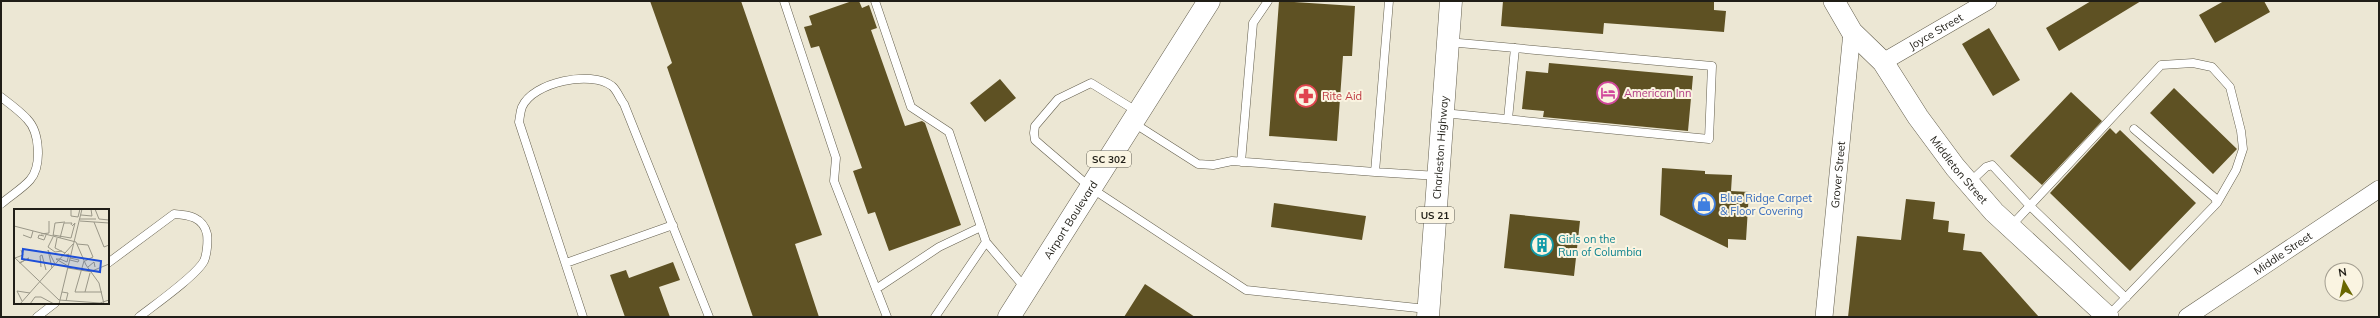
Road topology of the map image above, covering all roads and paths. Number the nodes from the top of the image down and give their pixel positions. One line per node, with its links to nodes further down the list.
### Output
1 (784, 1): 33 (lane)
2 (875, 1): 29 (lane)
3 (1209, 1): 15 (main road, Airport Boulevard / SC 302)
4 (1268, 1): 18 (lane)
5 (1388, 1): 19 (lane)
6 (1451, 1): 10 (main road, Charleston Highway / US 21)
7 (1834, 1): 9 (street, Middleton Street)
8 (1988, 1): 12 (street, Joyce Street)
9 (1852, 32): 12 (street, Middleton Street); 45 (street, Grover Street)
10 (1448, 42): 11 (lane); 14 (main road, Charleston Highway / US 21)
11 (1515, 48): 16 (lane); 16 (lane)
12 (1883, 62): 21 (street, Middleton Street)
13 (1, 97): 25 (lane)
14 (1442, 113): 16 (lane); 20 (main road, Charleston Highway / US 21)
15 (1135, 118): 18 (lane); 22 (main road, Airport Boulevard / SC 302); 22 (lane)
16 (1508, 119)
17 (2134, 129): 24 (lane)
18 (1242, 162): 19 (lane)
19 (1375, 172): 20 (lane)
20 (1438, 176): 37 (main road, Charleston Highway / US 21)
21 (1969, 183): 26 (lane); 28 (street, Middleton Street)
22 (1091, 188): 34 (main road, Airport Boulevard / SC 302); 37 (lane)
23 (2379, 189): 47 (street, Middle Street)
24 (2217, 203): 26 (lane); 35 (lane)
25 (1, 204)
26 (2030, 206): 28 (lane); 35 (lane)
27 (673, 225): 32 (lane); 32 (lane); 41 (lane)
28 (2011, 227): 46 (street, Middleton Street)
29 (981, 228): 30 (lane); 33 (lane)
30 (986, 242): 34 (lane); 43 (lane)
31 (109, 262): 39 (lane)
32 (566, 263): 40 (lane)
33 (876, 289): 42 (lane)
34 (1027, 290): 44 (main road, Airport Boulevard / SC 302)
35 (2126, 298): 46 (lane)
36 (54, 304): 38 (lane)
37 (1428, 313)
38 (37, 317)
39 (138, 317)
40 (583, 317)
41 (709, 317)
42 (887, 317)
43 (935, 317)
44 (1009, 317)
45 (1824, 317)
46 (2108, 317)
47 (2187, 317)

